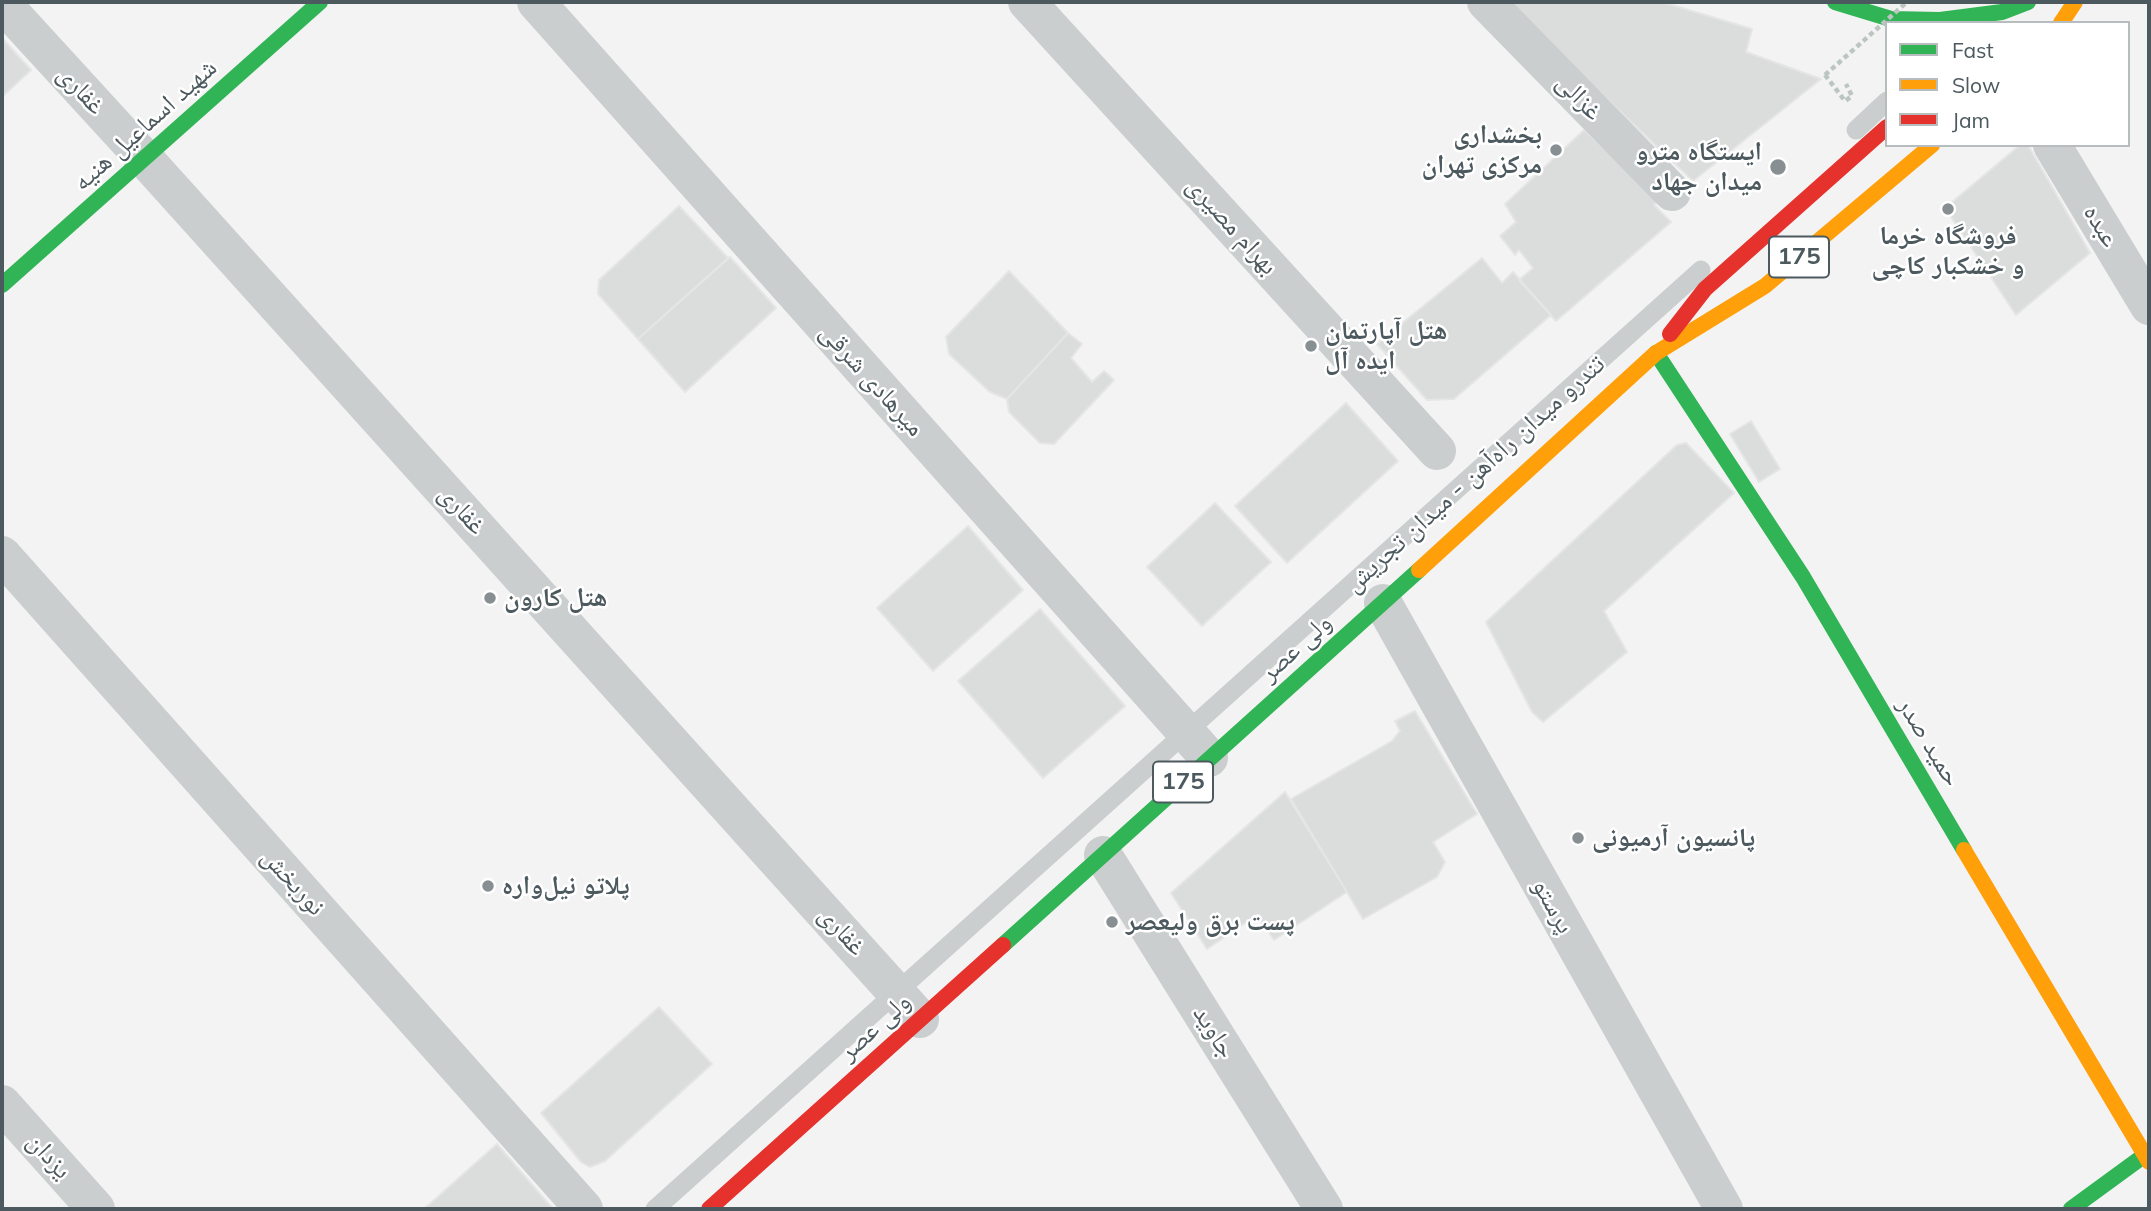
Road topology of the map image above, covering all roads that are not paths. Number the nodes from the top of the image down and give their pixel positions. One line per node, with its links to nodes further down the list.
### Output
1 (320, 2): 17 (main road, شهید اسماعیل هنیه)
2 (536, 2): 25 (street, میرهادی شرقی)
3 (1027, 2): 22 (street, بهرام مصیری)
4 (1486, 2): 18 (street, غزالی)
5 (1835, 2): 11 (main road)
6 (1866, 2): 11 (main road)
7 (2028, 2): 10 (main road)
8 (2075, 2): 12 (main road)
9 (2, 3): 17 (street, غفاری)
10 (2002, 12): 11 (main road)
11 (1891, 20)
12 (2062, 21)
13 (1885, 103): 25 (lane, تندرو میدان راه‌آهن - میدان تجریش)
14 (1885, 129): 21 (main road)
15 (1930, 147): 21 (main road, ولی عصر / 175)
16 (2053, 147): 20 (street, عبده)
17 (144, 158): 19 (main road, شهید اسماعیل هنیه); 27 (street, غفاری)
18 (1672, 192)
19 (2, 285)
20 (2149, 306)
21 (1656, 352): 24 (main road, ولی عصر / 175); 29 (main road, حمید صدر)
22 (1437, 451)
23 (2, 555): 31 (street, نوربخش)
24 (1383, 603): 25 (main road, ولی عصر / 175); 35 (street, پرستو)
25 (1198, 745): 26 (main road, ولی عصر / 175); 27 (lane, تندرو میدان راه‌آهن - میدان تجریش)
26 (1104, 855): 27 (main road, ولی عصر / 175); 34 (street, جاوید)
27 (909, 1006): 32 (lane, تندرو میدان راه‌آهن - میدان تجریش); 33 (main road, ولی عصر / 175)
28 (2, 1104): 30 (street, یزدان)
29 (2148, 1156): 36 (main road)
30 (96, 1209)
31 (584, 1209)
32 (655, 1209)
33 (709, 1209)
34 (1324, 1209)
35 (1724, 1209)
36 (2070, 1209)

